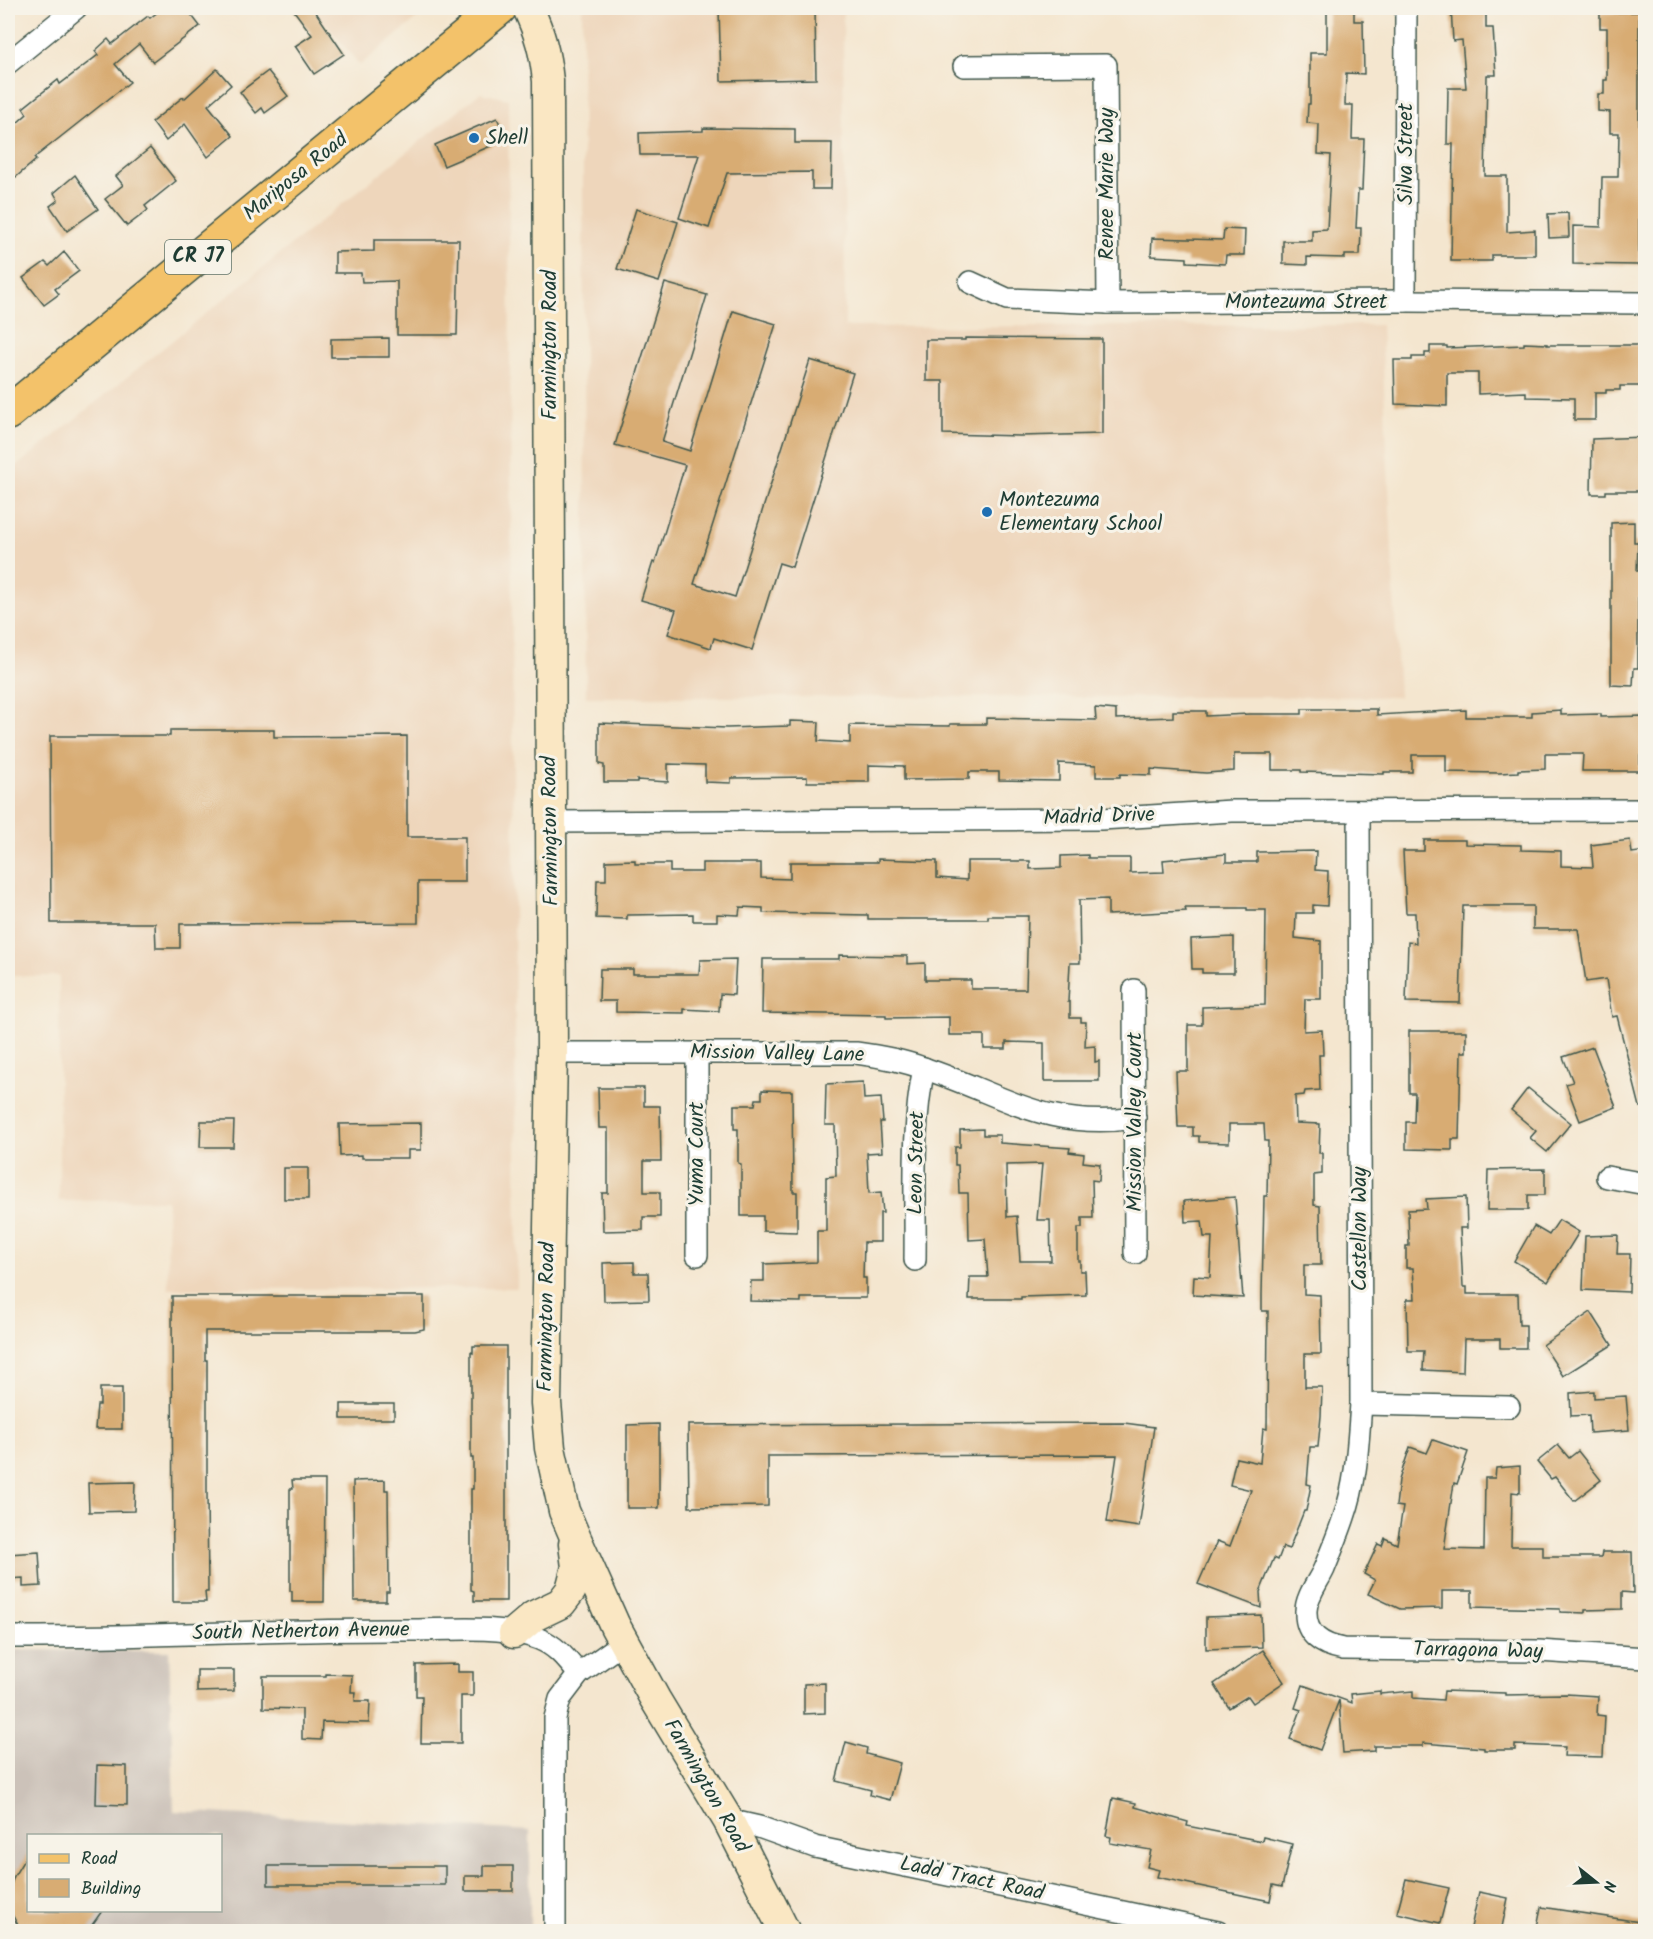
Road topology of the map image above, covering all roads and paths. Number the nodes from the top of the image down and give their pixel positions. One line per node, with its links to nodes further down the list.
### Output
1 (76, 8): 5 (street)
2 (500, 8): 11 (main road, Mariposa Road / CR J7)
3 (528, 8): 14 (main road, Farmington Road)
4 (1406, 8): 8 (street, Silva Street)
5 (8, 63)
6 (964, 66): 9 (street, Renee Marie Way)
7 (970, 282): 9 (street, Montezuma Street)
8 (1405, 301): 9 (street, Montezuma Street); 10 (street, Montezuma Street)
9 (1108, 303)
10 (1646, 303)
11 (8, 413)
12 (1646, 810): 13 (street, Madrid Drive)
13 (1359, 811): 14 (street, Madrid Drive); 25 (street, Castellon Way)
14 (551, 822): 16 (main road, Farmington Road)
15 (1134, 990): 19 (street, Mission Valley Court)
16 (552, 1053): 17 (street, Mission Valley Lane); 27 (main road, Farmington Road)
17 (697, 1053): 18 (street, Mission Valley Lane); 23 (street, Yuma Court)
18 (924, 1068): 19 (street, Mission Valley Lane); 24 (street, Leon Street)
19 (1135, 1118): 22 (street, Mission Valley Court)
20 (1607, 1177): 21 (street)
21 (1646, 1184)
22 (1135, 1253)
23 (697, 1255)
24 (915, 1260)
25 (1360, 1404): 26 (street); 29 (street, Castellon Way)
26 (1509, 1407)
27 (573, 1532): 28 (main road); 31 (main road, Farmington Road)
28 (514, 1633): 30 (street, South Netherton Avenue); 33 (street, South Netherton Avenue)
29 (1313, 1636): 32 (street, Tarragona Way)
30 (8, 1637)
31 (624, 1642): 33 (street); 34 (main road, Farmington Road)
32 (1646, 1658)
33 (579, 1674): 35 (street)
34 (728, 1820): 36 (main road, Farmington Road); 37 (street, Ladd Tract Road)
35 (555, 1932)
36 (785, 1932)
37 (1218, 1932)

